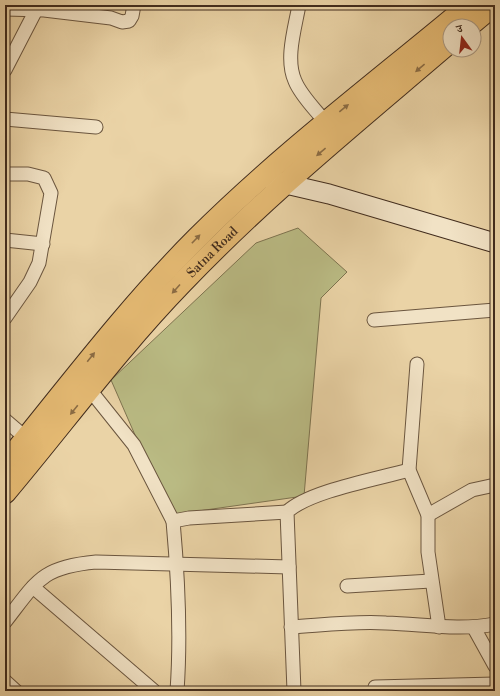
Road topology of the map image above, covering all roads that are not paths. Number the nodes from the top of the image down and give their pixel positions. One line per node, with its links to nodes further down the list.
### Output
1 (134, 5): 6 (street)
2 (298, 5): 12 (street)
3 (469, 5): 12 (main road, one-way to 3)
4 (494, 5): 8 (main road)
5 (5, 9): 7 (street)
6 (72, 9): 7 (street)
7 (36, 10): 10 (street)
8 (479, 18)
9 (442, 49): 16 (main road, Satna Road, one-way to 16)
10 (5, 70)
11 (5, 120): 13 (street)
12 (326, 123): 15 (main road)
13 (96, 127)
14 (5, 174): 19 (street)
15 (261, 178): 16 (street); 27 (main road, one-way to 15)
16 (284, 184): 18 (street); 25 (main road, Satna Road, one-way to 25)
17 (5, 240): 19 (street)
18 (495, 243)
19 (43, 244): 20 (street)
20 (9, 306): 22 (street)
21 (495, 310): 23 (street)
22 (5, 318)
23 (374, 320)
24 (417, 364): 29 (street)
25 (90, 390): 31 (main road, Satna Road, one-way to 31); 34 (street)
26 (5, 420): 27 (street)
27 (26, 438): 28 (main road)
28 (5, 464)
29 (409, 470): 32 (street); 33 (street)
30 (495, 485): 33 (street)
31 (5, 493)
32 (287, 512): 34 (street); 36 (street)
33 (428, 515): 37 (street)
34 (173, 521): 35 (street)
35 (177, 565): 36 (street); 39 (street); 51 (street)
36 (289, 567): 42 (street)
37 (431, 581): 38 (street); 43 (street)
38 (347, 586)
39 (33, 587): 40 (street); 50 (street)
40 (5, 622)
41 (495, 624): 44 (street)
42 (292, 627): 43 (street); 52 (street)
43 (439, 627): 44 (street)
44 (474, 628): 45 (street)
45 (495, 666)
46 (5, 681): 49 (street)
47 (495, 684): 48 (street)
48 (376, 687)
49 (16, 691)
50 (154, 691)
51 (177, 691)
52 (294, 691)

